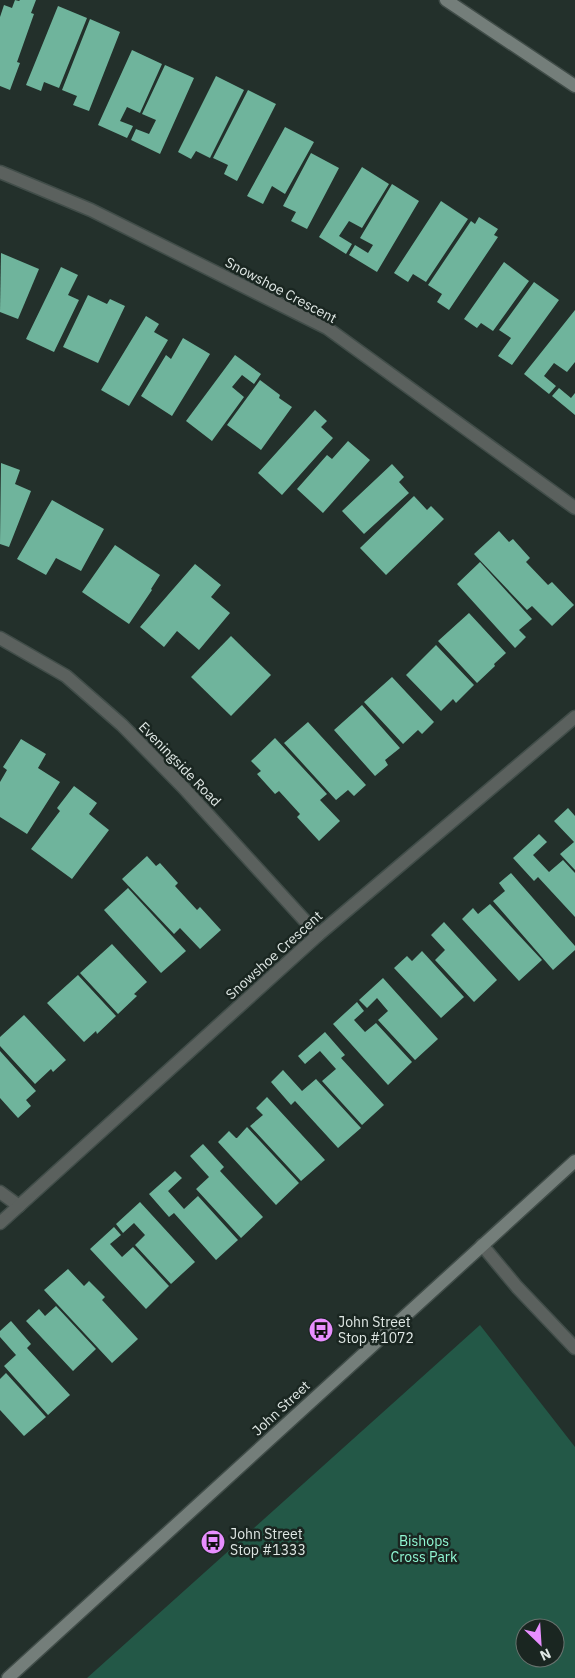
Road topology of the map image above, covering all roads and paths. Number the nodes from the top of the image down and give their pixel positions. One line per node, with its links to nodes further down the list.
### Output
1 (446, 0): 2 (main road)
2 (575, 86)
3 (0, 172): 4 (street, Snowshoe Crescent)
4 (575, 508)
5 (0, 638): 7 (street, Eveningside Road)
6 (575, 717): 7 (street, Snowshoe Crescent)
7 (318, 935): 10 (street, Snowshoe Crescent)
8 (575, 1161): 12 (main road, John Street)
9 (0, 1192): 10 (street)
10 (18, 1206): 11 (street, Snowshoe Crescent)
11 (0, 1223)
12 (482, 1245): 13 (street); 14 (main road, John Street)
13 (575, 1348)
14 (8, 1678)

